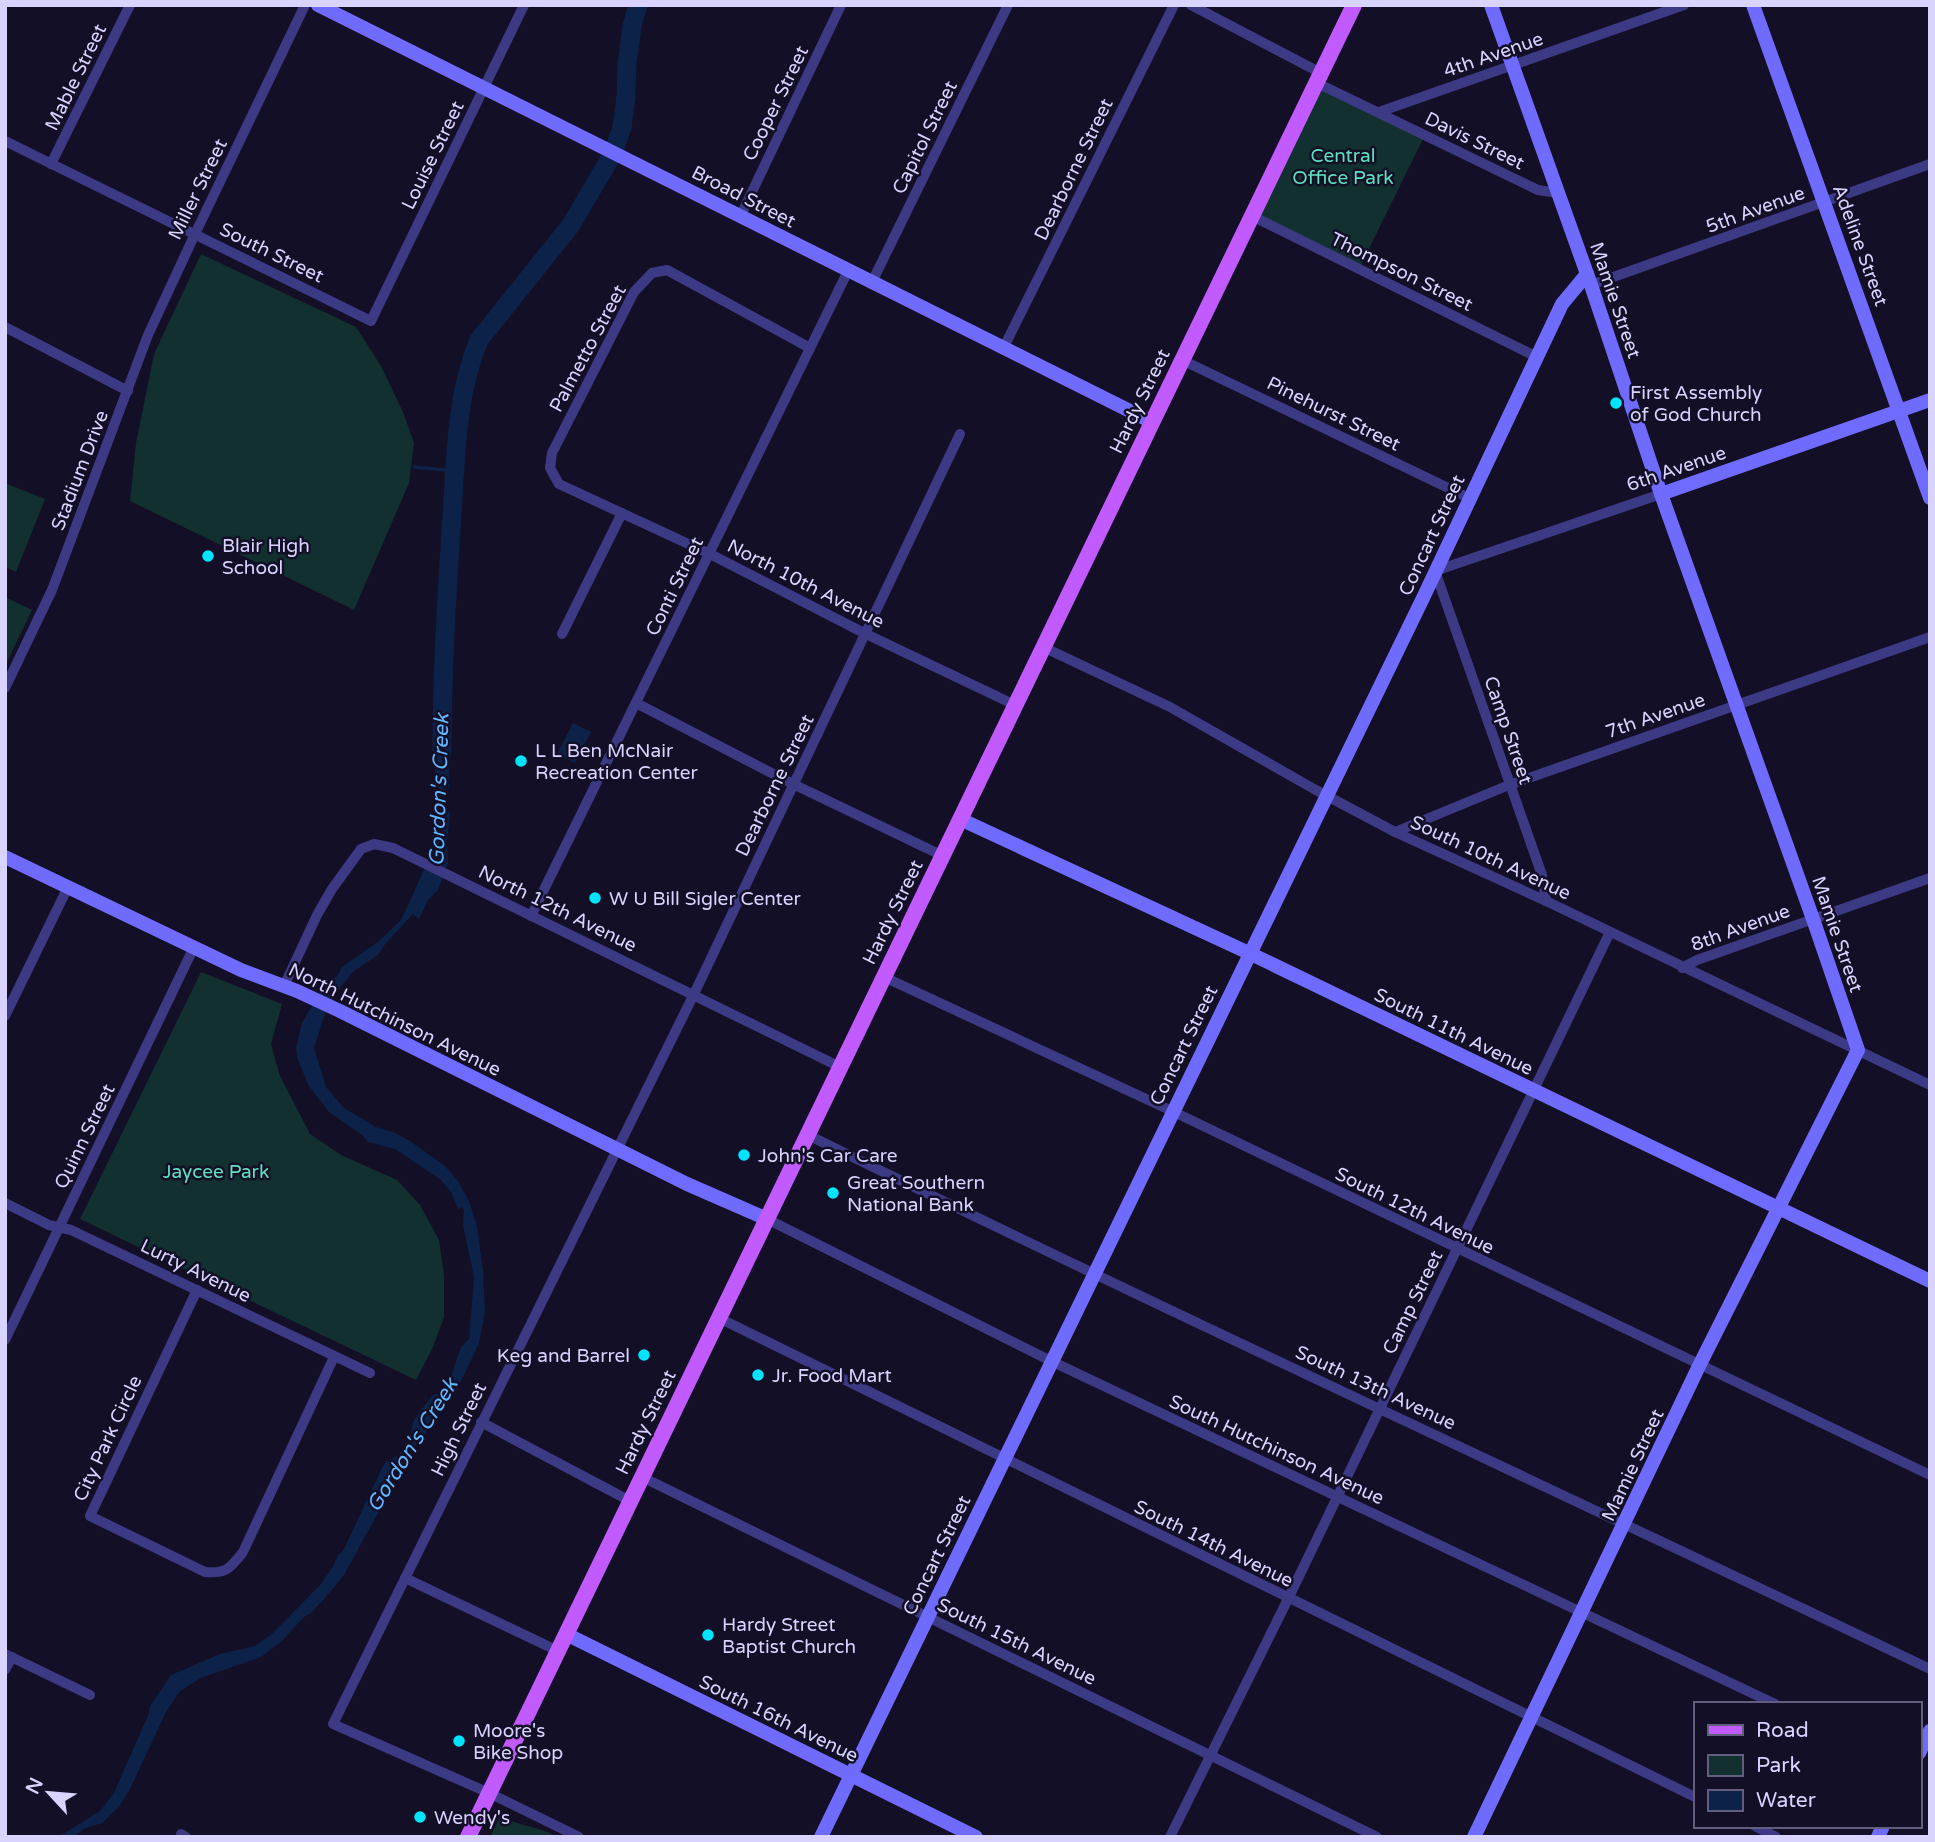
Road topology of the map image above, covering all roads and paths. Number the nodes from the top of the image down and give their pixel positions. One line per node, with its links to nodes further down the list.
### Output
1 (130, 5): 18 (street, Mable Street)
2 (305, 5): 24 (street, Miller Street)
3 (318, 5): 15 (street, Broad Street)
4 (524, 5): 15 (street, Louise Street)
5 (841, 5): 22 (street, Cooper Street)
6 (1008, 5): 27 (street, Capitol Street)
7 (1174, 5): 31 (street, Dearborne Street)
8 (1191, 5): 14 (street)
9 (1354, 5): 14 (main road, Hardy Street)
10 (1491, 5): 13 (street, Mamie Street)
11 (1684, 5): 13 (street, 4th Avenue)
12 (1753, 5): 21 (street, Adeline Street)
13 (1512, 66): 16 (street, 4th Avenue); 20 (street, Mamie Street)
14 (1319, 78): 16 (street); 23 (main road, Hardy Street)
15 (485, 88): 22 (street, Broad Street); 28 (street, Louise Street)
16 (1379, 112): 20 (street, Davis Street)
17 (5, 141): 18 (street, South Street)
18 (51, 164): 24 (street, South Street)
19 (1930, 164): 21 (street, 5th Avenue)
20 (1558, 193): 26 (street, Mamie Street)
21 (1825, 203): 26 (street, 5th Avenue); 36 (street, Adeline Street)
22 (741, 215): 25 (street, Broad Street)
23 (1252, 216): 32 (street, Thompson Street); 33 (main road, Hardy Street)
24 (195, 234): 28 (street, South Street); 34 (street, Miller Street)
25 (848, 271): 27 (street, Broad Street); 30 (street, Conti Street)
26 (1589, 279): 32 (street, Concart Street); 40 (street, Mamie Street)
27 (871, 284): 31 (street, Broad Street)
28 (371, 321)
29 (5, 327): 34 (street, Stadium Drive)
30 (810, 348): 39 (street, Palmetto Street); 44 (street, Conti Street)
31 (1003, 349): 37 (street, Broad Street)
32 (1537, 357): 41 (street, Concart Street)
33 (1182, 360): 37 (main road, Hardy Street); 41 (street, Pinehurst Street)
34 (128, 391): 50 (street, Stadium Drive)
35 (1930, 400): 36 (street, 6th Avenue)
36 (1900, 411): 40 (street, 6th Avenue); 42 (street, Adeline Street)
37 (1152, 422): 49 (main road, Hardy Street)
38 (960, 434): 47 (street, Dearborne Street)
39 (550, 468): 43 (street, North 10th Avenue)
40 (1661, 494): 45 (street, 6th Avenue); 53 (street, Mamie Street)
41 (1469, 498): 45 (street, Concart Street)
42 (1930, 498)
43 (622, 513): 44 (street, North 10th Avenue); 46 (street)
44 (710, 554): 47 (street, North 10th Avenue); 51 (street, Conti Street)
45 (1435, 571): 55 (street, Camp Street); 56 (street, Concart Street)
46 (562, 634)
47 (866, 634): 52 (street, North 10th Avenue); 54 (street, Dearborne Street)
48 (1930, 637): 53 (street, 7th Avenue)
49 (1043, 647): 52 (main road, Hardy Street); 56 (street, South 10th Avenue)
50 (5, 688)
51 (636, 703): 54 (street); 64 (street, Conti Street)
52 (1015, 705): 57 (main road, Hardy Street)
53 (1736, 705): 55 (street, 7th Avenue); 65 (street, Mamie Street)
54 (793, 784): 59 (street); 72 (street, Dearborne Street)
55 (1509, 785): 58 (street, 7th Avenue); 63 (street, Camp Street)
56 (1326, 794): 58 (street, South 10th Avenue); 68 (street, Concart Street)
57 (960, 819): 59 (main road, Hardy Street); 68 (street, South 11th Avenue)
58 (1395, 832): 63 (street, South 10th Avenue)
59 (943, 856): 70 (main road, Hardy Street)
60 (5, 857): 62 (street, North Hutchinson Avenue)
61 (1930, 878): 65 (street, 8th Avenue)
62 (68, 887): 67 (street, North Hutchinson Avenue); 73 (street)
63 (1546, 901): 66 (street, South 10th Avenue)
64 (531, 916): 71 (street, North 12th Avenue); 72 (street, North 12th Avenue)
65 (1814, 919): 69 (street, 8th Avenue); 74 (street, Mamie Street)
66 (1610, 932): 69 (street, South 10th Avenue); 77 (street, Camp Street)
67 (194, 947): 71 (street, North Hutchinson Avenue); 84 (street, Quinn Street)
68 (1250, 953): 77 (street, South 11th Avenue); 78 (street, Concart Street)
69 (1682, 968): 74 (street, South 10th Avenue)
70 (884, 977): 75 (main road, Hardy Street); 78 (street, South 12th Avenue)
71 (290, 988): 80 (street, North Hutchinson Avenue)
72 (694, 994): 75 (street, North 12th Avenue); 80 (street, Dearborne Street)
73 (5, 1016)
74 (1858, 1050): 76 (street, South 10th Avenue); 82 (street, Mamie Street)
75 (840, 1067): 79 (main road, Hardy Street)
76 (1930, 1085)
77 (1534, 1092): 82 (street, South 11th Avenue); 85 (street, Camp Street)
78 (1172, 1111): 85 (street, South 12th Avenue); 86 (street, Concart Street)
79 (808, 1135): 83 (main road, Hardy Street); 86 (street, South 13th Avenue)
80 (616, 1149): 83 (street, North Hutchinson Avenue); 96 (street, High Street)
81 (5, 1203): 84 (street, Lurty Avenue)
82 (1778, 1210): 87 (street, South 11th Avenue); 93 (street, Mamie Street)
83 (767, 1219): 89 (main road, Hardy Street); 92 (street, South Hutchinson Avenue)
84 (60, 1227): 88 (street, Lurty Avenue); 90 (street, Quinn Street)
85 (1457, 1250): 93 (street, South 12th Avenue); 95 (street, Camp Street)
86 (1094, 1272): 92 (street, Concart Street); 95 (street, South 13th Avenue)
87 (1930, 1281)
88 (197, 1290): 91 (street, Lurty Avenue); 91 (street, City Park Circle)
89 (719, 1318): 97 (street, South 14th Avenue); 99 (main road, Hardy Street)
90 (5, 1340)
91 (334, 1357): 94 (street, Lurty Avenue)
92 (1051, 1361): 97 (street, Concart Street); 100 (street, South Hutchinson Avenue)
93 (1699, 1366): 98 (street, South 12th Avenue); 102 (street, Mamie Street)
94 (370, 1373)
95 (1380, 1409): 100 (street, Camp Street); 102 (street, South 13th Avenue)
96 (481, 1422): 101 (street); 103 (street, High Street)
97 (1004, 1459): 104 (street, South 14th Avenue); 106 (street, Concart Street)
98 (1930, 1475)
99 (642, 1477): 101 (main road, Hardy Street); 106 (street, South 15th Avenue)
100 (1337, 1497): 104 (street, Camp Street); 105 (street, South Hutchinson Avenue)
101 (630, 1501): 107 (main road, Hardy Street)
102 (1626, 1523): 105 (street, Mamie Street); 110 (street, South 13th Avenue)
103 (405, 1578): 108 (street); 119 (street, High Street)
104 (1288, 1599): 114 (street, South 14th Avenue); 117 (street, Camp Street)
105 (1583, 1613): 113 (street, South Hutchinson Avenue); 114 (street, Mamie Street)
106 (927, 1615): 117 (street, South 15th Avenue); 118 (street, Concart Street)
107 (566, 1634): 108 (main road, Hardy Street); 118 (street, South 16th Avenue)
108 (558, 1651): 119 (main road, Hardy Street)
109 (8, 1656): 111 (street); 112 (street)
110 (1930, 1669)
111 (5, 1670)
112 (90, 1695)
113 (1771, 1702)
114 (1532, 1718): 120 (street, South 14th Avenue); 128 (street, Mamie Street)
115 (1930, 1731): 116 (street)
116 (1921, 1749)
117 (1211, 1756): 126 (street, Camp Street); 127 (street, South 15th Avenue)
118 (852, 1774): 124 (street, Concart Street); 125 (street, South 16th Avenue)
119 (489, 1793): 122 (main road, Hardy Street); 123 (street)
120 (1694, 1797)
121 (1759, 1828): 129 (street)
122 (468, 1837)
123 (579, 1837)
124 (821, 1837)
125 (976, 1837)
126 (1170, 1837)
127 (1377, 1837)
128 (1474, 1837)
129 (1776, 1837)

